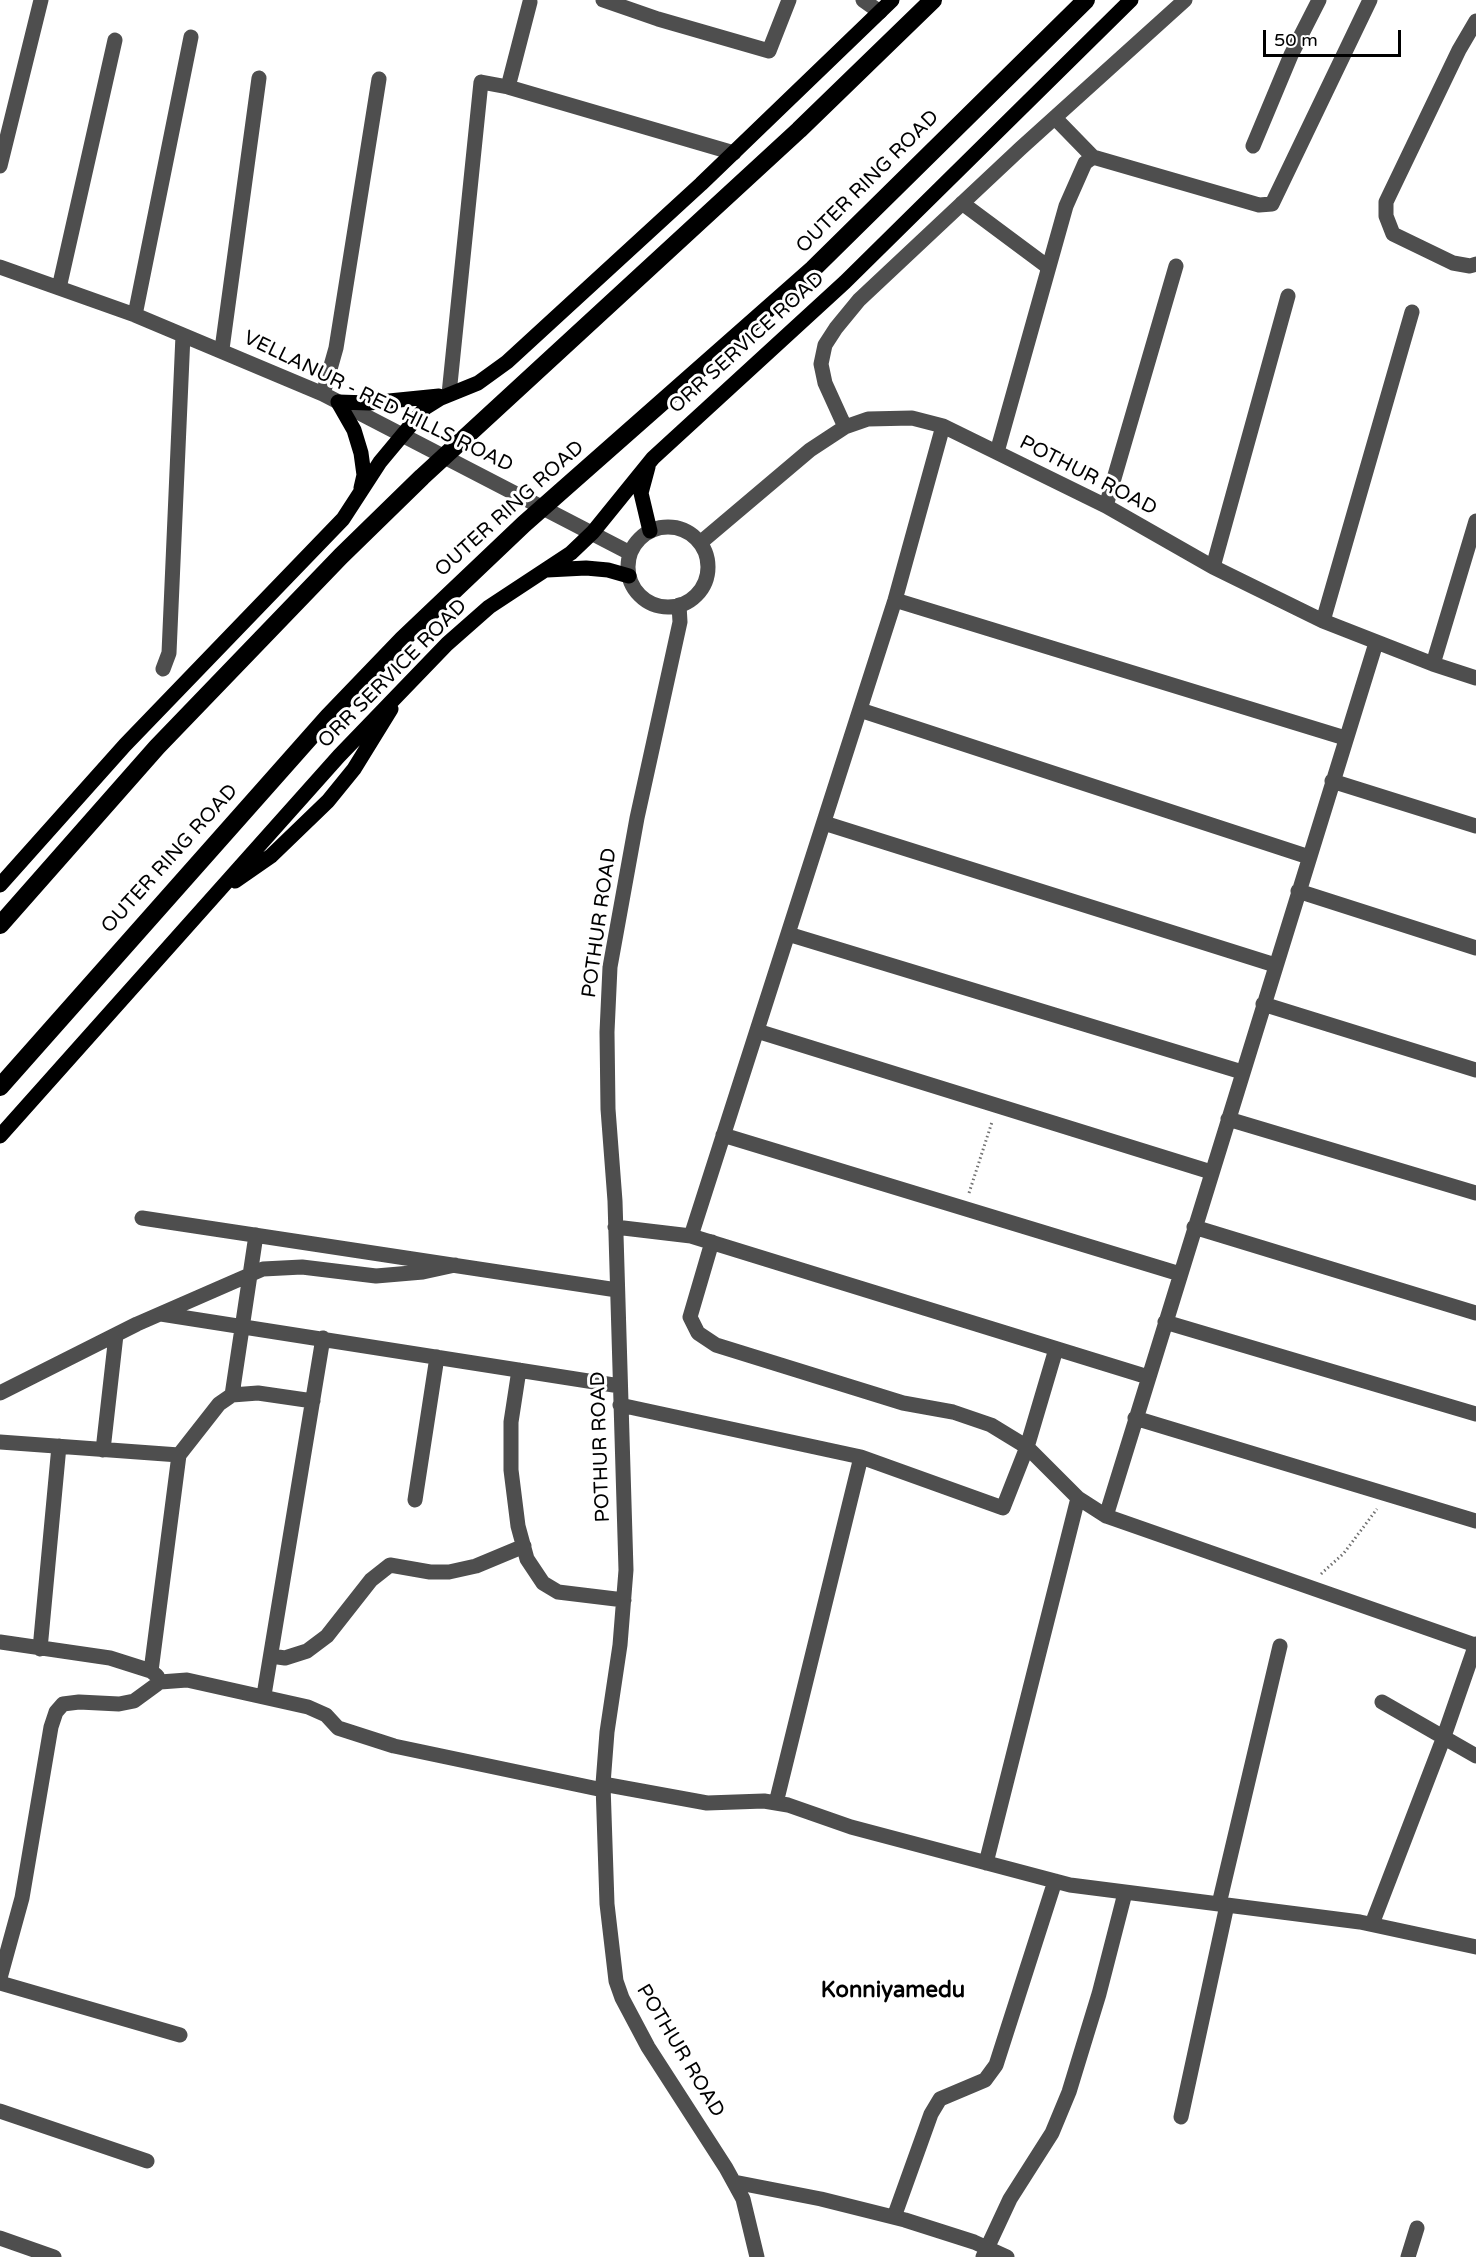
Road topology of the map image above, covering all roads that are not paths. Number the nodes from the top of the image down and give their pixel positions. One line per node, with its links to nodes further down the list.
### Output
1 (41, 0): 24 (street)
2 (789, 0): 11 (street)
3 (863, 0): 13 (street)
4 (892, 0): 13 (main road)
5 (933, 0): 71 (highway)
6 (1086, 0): 79 (highway, OUTER RING ROAD)
7 (1131, 0): 43 (main road, ORR SERVICE ROAD)
8 (1185, 0): 20 (street)
9 (1319, 0): 21 (street)
10 (1370, 0): 23 (street)
11 (610, 1)
12 (530, 2): 19 (street)
13 (880, 12): 22 (main road)
14 (1476, 21): 26 (street)
15 (191, 37): 33 (street)
16 (115, 40): 30 (street)
17 (259, 78): 35 (street)
18 (378, 80): 36 (street)
19 (508, 87): 22 (street); 37 (street)
20 (1055, 118): 23 (street); 25 (street)
21 (1253, 146)
22 (734, 153): 37 (main road)
23 (1093, 157): 29 (street)
24 (0, 166)
25 (962, 203): 29 (street); 40 (street)
26 (1476, 264)
27 (1176, 266): 45 (street)
28 (0, 267): 30 (street, VELLANUR - RED HILLS ROAD)
29 (1048, 267): 42 (street)
30 (59, 288): 33 (street, VELLANUR - RED HILLS ROAD)
31 (1288, 296): 51 (street)
32 (1412, 312): 56 (street)
33 (135, 315): 34 (street, VELLANUR - RED HILLS ROAD)
34 (183, 335): 35 (street, VELLANUR - RED HILLS ROAD); 59 (street)
35 (222, 349): 36 (street, VELLANUR - RED HILLS ROAD)
36 (323, 394): 38 (street, VELLANUR - RED HILLS ROAD)
37 (449, 394): 38 (main road); 41 (main road)
38 (338, 402): 41 (street, VELLANUR - RED HILLS ROAD); 44 (main road)
39 (943, 426): 40 (street, POTHUR ROAD); 42 (street, POTHUR ROAD); 54 (street)
40 (845, 427): 49 (street, POTHUR ROAD)
41 (403, 434): 44 (main road); 48 (street, VELLANUR - RED HILLS ROAD)
42 (998, 453): 45 (street, POTHUR ROAD)
43 (650, 462): 47 (main road); 48 (main road, ORR SERVICE ROAD)
44 (359, 493): 68 (main road)
45 (1107, 506): 51 (street, POTHUR ROAD)
46 (1476, 521): 58 (street)
47 (650, 531): 49 (street); 50 (street)
48 (593, 532): 50 (street, VELLANUR - RED HILLS ROAD); 52 (main road, ORR SERVICE ROAD)
49 (700, 543): 55 (street)
50 (630, 554): 53 (street)
51 (1213, 567): 56 (street, POTHUR ROAD)
52 (544, 571): 53 (main road); 61 (main road, ORR SERVICE ROAD)
53 (629, 576): 55 (street)
54 (895, 600): 62 (street); 63 (street)
55 (679, 605): 86 (street, POTHUR ROAD)
56 (1323, 621): 57 (street, POTHUR ROAD)
57 (1376, 643): 58 (street, POTHUR ROAD); 63 (street)
58 (1433, 664): 60 (street, POTHUR ROAD)
59 (163, 669)
60 (1476, 678)
61 (401, 691): 70 (main road, ORR SERVICE ROAD); 70 (main road)
62 (860, 710): 65 (street); 67 (street)
63 (1345, 738): 64 (street)
64 (1332, 781): 66 (street); 67 (street)
65 (824, 822): 72 (street); 74 (street)
66 (1476, 826)
67 (1309, 857): 69 (street)
68 (0, 885)
69 (1298, 891): 73 (street); 74 (street)
70 (217, 892): 82 (main road, ORR SERVICE ROAD)
71 (0, 925)
72 (788, 934): 76 (street); 78 (street)
73 (1476, 948)
74 (1275, 965): 75 (street)
75 (1263, 1004): 77 (street); 78 (street)
76 (757, 1031): 81 (street); 83 (street)
77 (1476, 1070)
78 (1242, 1072): 80 (street)
79 (0, 1087)
80 (1228, 1119): 83 (street); 84 (street)
81 (723, 1135): 89 (street); 94 (street)
82 (0, 1136)
83 (1211, 1172): 87 (street)
84 (1476, 1193)
85 (142, 1218): 88 (street)
86 (615, 1227): 89 (street); 96 (street, POTHUR ROAD)
87 (1194, 1227): 94 (street); 97 (street)
88 (256, 1235): 91 (street); 95 (street)
89 (691, 1236): 90 (street)
90 (712, 1242): 103 (street); 116 (street)
91 (321, 1245): 92 (street); 93 (street)
92 (455, 1265): 93 (street); 96 (street)
93 (302, 1267): 95 (street)
94 (1180, 1274): 99 (street)
95 (250, 1275): 98 (street); 100 (street)
96 (617, 1290): 107 (street, POTHUR ROAD)
97 (1476, 1313)
98 (161, 1314): 100 (street); 101 (street)
99 (1165, 1322): 106 (street); 112 (street)
100 (242, 1326): 102 (street); 109 (street)
101 (116, 1335): 108 (street); 117 (street)
102 (323, 1338): 104 (street); 110 (street)
103 (1056, 1349): 106 (street); 116 (street)
104 (437, 1357): 105 (street); 121 (street)
105 (519, 1370): 107 (street); 124 (street)
106 (1148, 1377): 113 (street)
107 (620, 1386): 111 (street, POTHUR ROAD)
108 (0, 1393)
109 (232, 1395): 110 (street); 118 (street)
110 (313, 1401): 130 (street)
111 (620, 1405): 119 (street); 125 (street, POTHUR ROAD)
112 (1476, 1414)
113 (1135, 1418): 122 (street); 123 (street)
114 (0, 1442): 115 (street)
115 (59, 1446): 117 (street); 129 (street)
116 (1027, 1447): 119 (street); 120 (street)
117 (103, 1449): 118 (street)
118 (179, 1455): 131 (street)
119 (861, 1457): 137 (street)
120 (1078, 1497): 122 (street); 138 (street)
121 (415, 1500)
122 (1106, 1516): 127 (street)
123 (1476, 1521)
124 (524, 1546): 125 (street); 130 (street)
125 (624, 1600): 136 (street, POTHUR ROAD)
126 (0, 1642): 129 (street)
127 (1476, 1645): 134 (street)
128 (1281, 1646): 141 (street)
129 (40, 1649): 131 (street)
130 (271, 1656): 132 (street)
131 (156, 1677): 132 (street); 144 (street)
132 (264, 1695): 136 (street)
133 (1382, 1702): 134 (street)
134 (1444, 1736): 135 (street); 142 (street)
135 (1476, 1756)
136 (603, 1787): 137 (street); 150 (street, POTHUR ROAD)
137 (776, 1803): 138 (street)
138 (986, 1863): 139 (street)
139 (1055, 1881): 140 (street); 151 (street)
140 (1125, 1893): 141 (street); 154 (street)
141 (1223, 1905): 142 (street); 148 (street)
142 (1372, 1924): 143 (street)
143 (1475, 1946)
144 (0, 1978)
145 (0, 1983): 146 (street)
146 (180, 2035)
147 (0, 2111): 149 (street)
148 (1181, 2117)
149 (147, 2162)
150 (734, 2182): 151 (street); 156 (street, POTHUR ROAD)
151 (894, 2217): 154 (street)
152 (1417, 2228): 158 (street)
153 (0, 2238): 155 (street)
154 (985, 2252): 157 (street)
155 (54, 2257)
156 (758, 2257)
157 (1007, 2257)
158 (1408, 2257)

